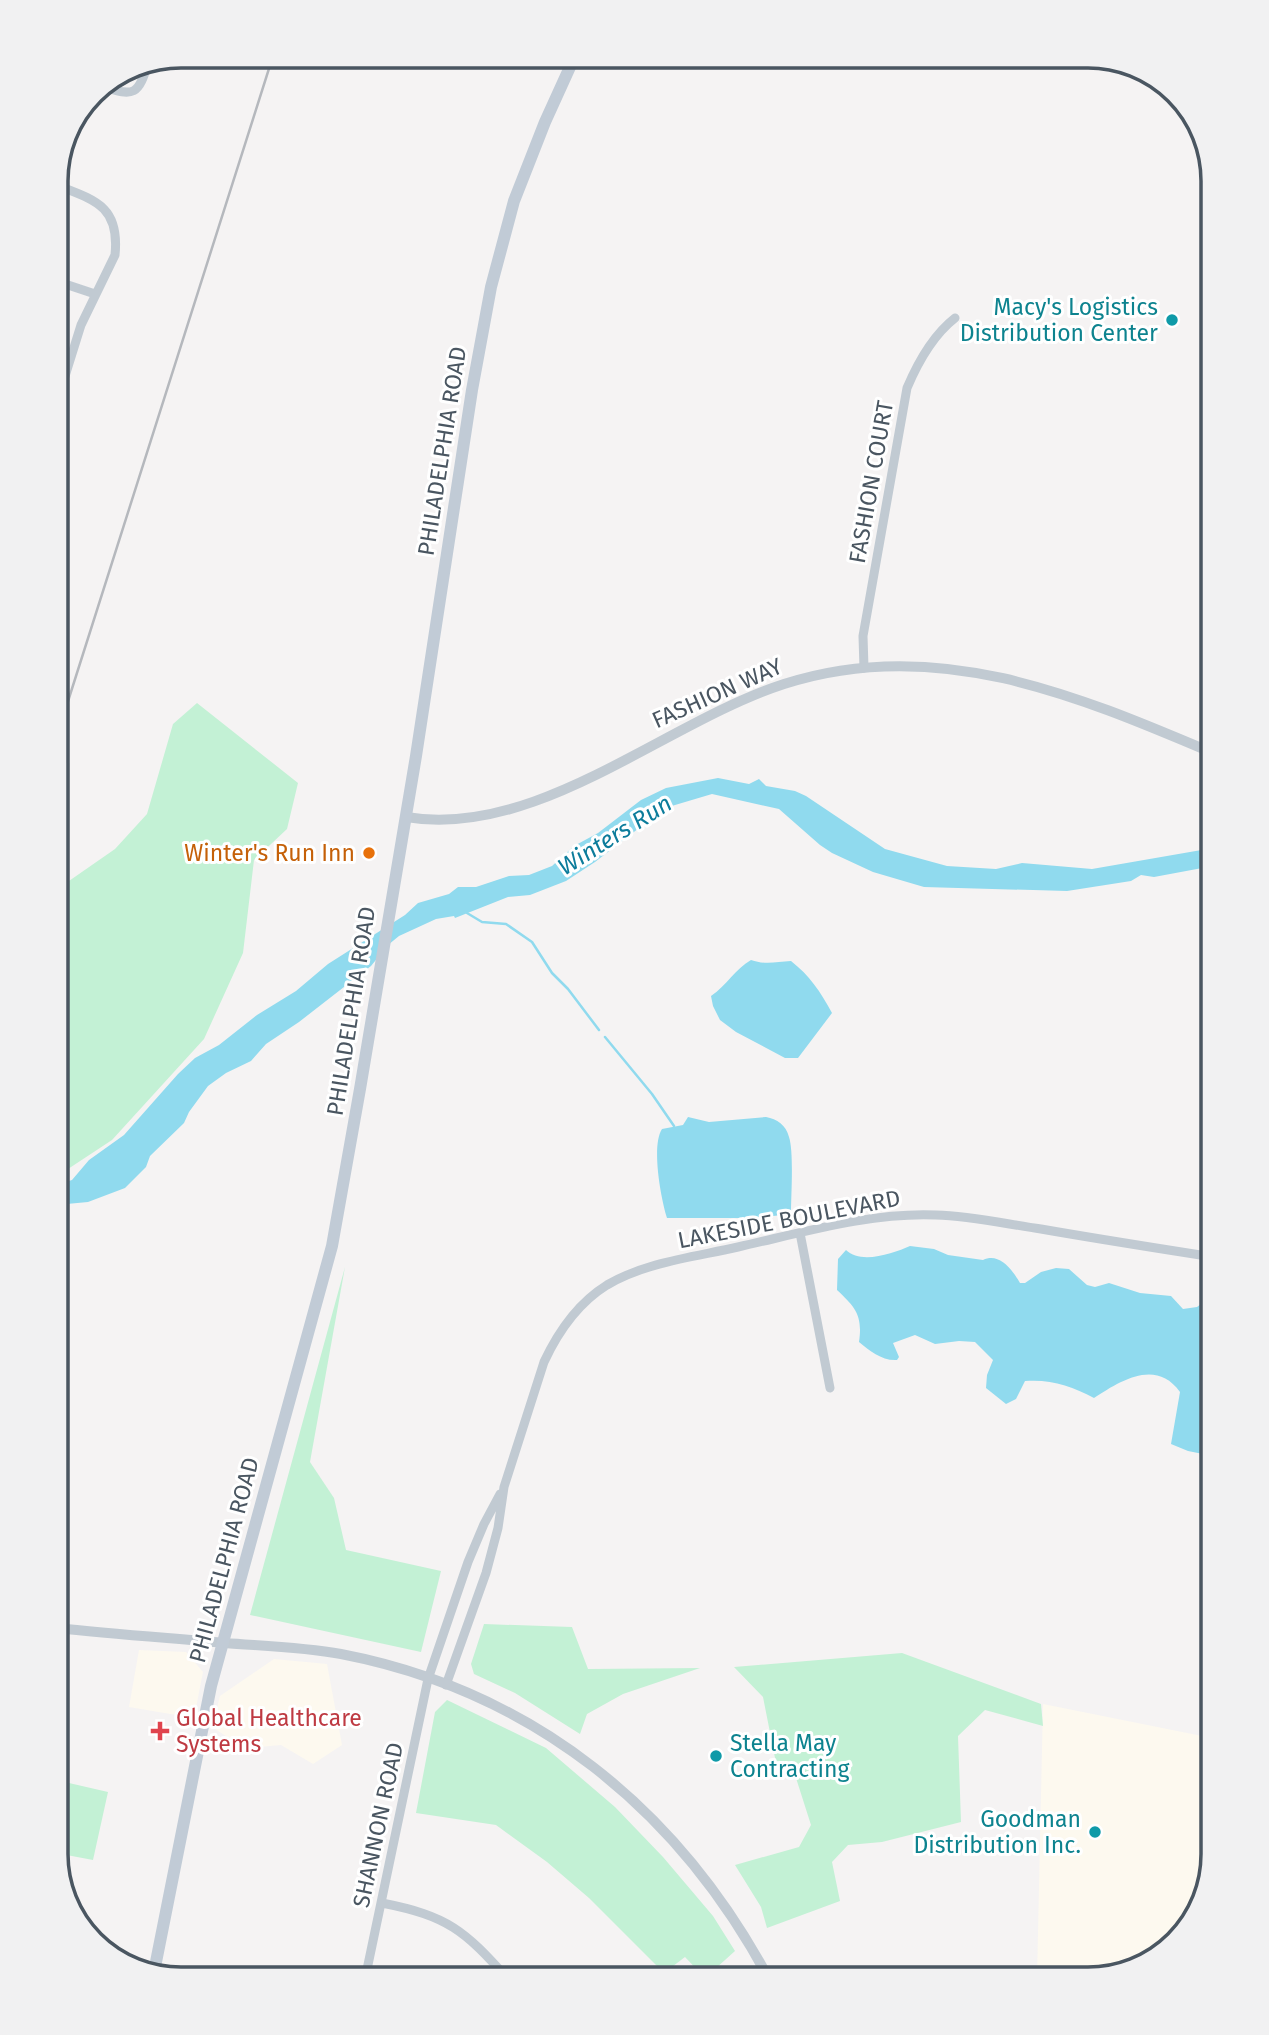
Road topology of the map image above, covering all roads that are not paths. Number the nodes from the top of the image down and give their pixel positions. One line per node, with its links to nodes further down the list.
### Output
1 (570, 68): 11 (main road, PHILADELPHIA ROAD)
2 (143, 75): 3 (street)
3 (116, 89)
4 (68, 189): 6 (street)
5 (68, 285): 6 (street)
6 (95, 294): 8 (street)
7 (954, 318): 9 (street, FASHION COURT)
8 (68, 367)
9 (864, 668): 10 (street, FASHION WAY); 11 (street, FASHION WAY)
10 (1201, 748)
11 (406, 817): 17 (main road, PHILADELPHIA ROAD)
12 (800, 1233): 13 (street, LAKESIDE BOULEVARD); 14 (street); 15 (street, LAKESIDE BOULEVARD)
13 (1201, 1255)
14 (830, 1388)
15 (504, 1487): 18 (street, LAKESIDE BOULEVARD); 19 (street, LAKESIDE BOULEVARD)
16 (68, 1629): 17 (street)
17 (222, 1643): 18 (street); 21 (main road, PHILADELPHIA ROAD)
18 (428, 1679): 19 (street); 20 (street, SHANNON ROAD)
19 (446, 1685): 24 (street)
20 (382, 1903): 22 (street, SHANNON ROAD); 23 (street)
21 (156, 1964)
22 (368, 1967)
23 (496, 1967)
24 (762, 1967)

